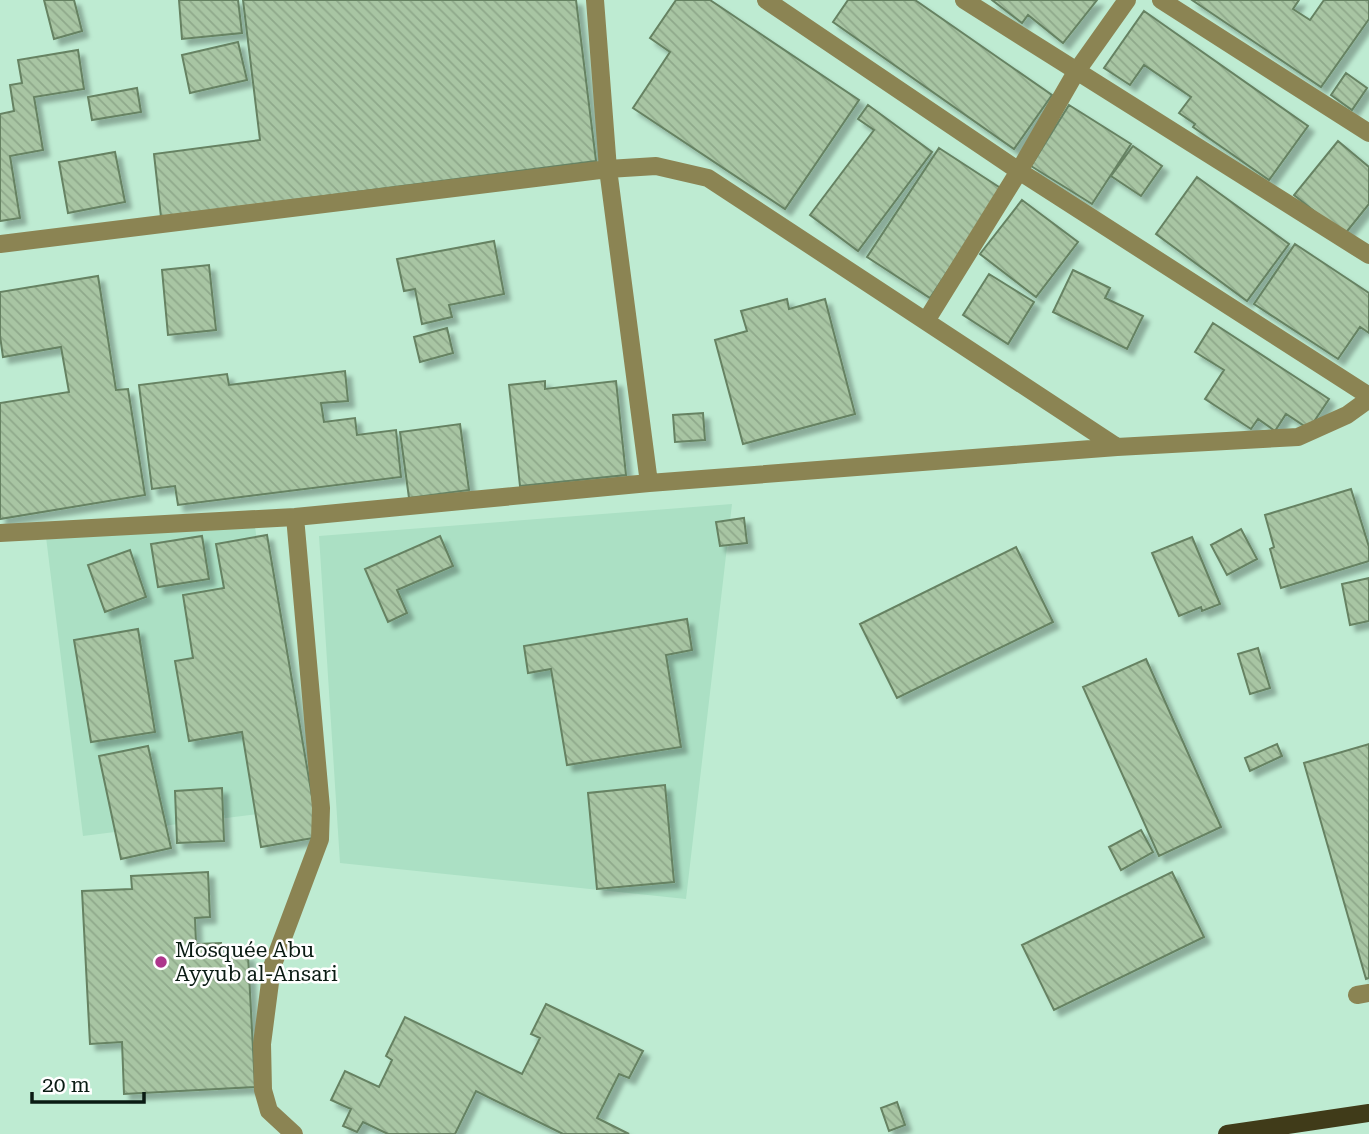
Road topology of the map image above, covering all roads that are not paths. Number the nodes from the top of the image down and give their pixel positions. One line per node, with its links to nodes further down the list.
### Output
1 (596, 0): 8 (street)
2 (766, 0): 9 (street)
3 (964, 0): 6 (street)
4 (1127, 0): 6 (street)
5 (1161, 0): 7 (street)
6 (1076, 72): 9 (street); 11 (street)
7 (1369, 133)
8 (608, 169): 10 (street); 12 (street); 15 (street)
9 (1019, 171): 12 (street); 13 (street)
10 (0, 244)
11 (1369, 255)
12 (926, 321): 14 (street)
13 (1369, 397): 14 (street)
14 (1117, 447): 15 (street)
15 (649, 483): 16 (street)
16 (295, 517): 17 (street); 19 (street)
17 (0, 533)
18 (1369, 1113): 20 (main road)
19 (294, 1134)
20 (1227, 1134)

